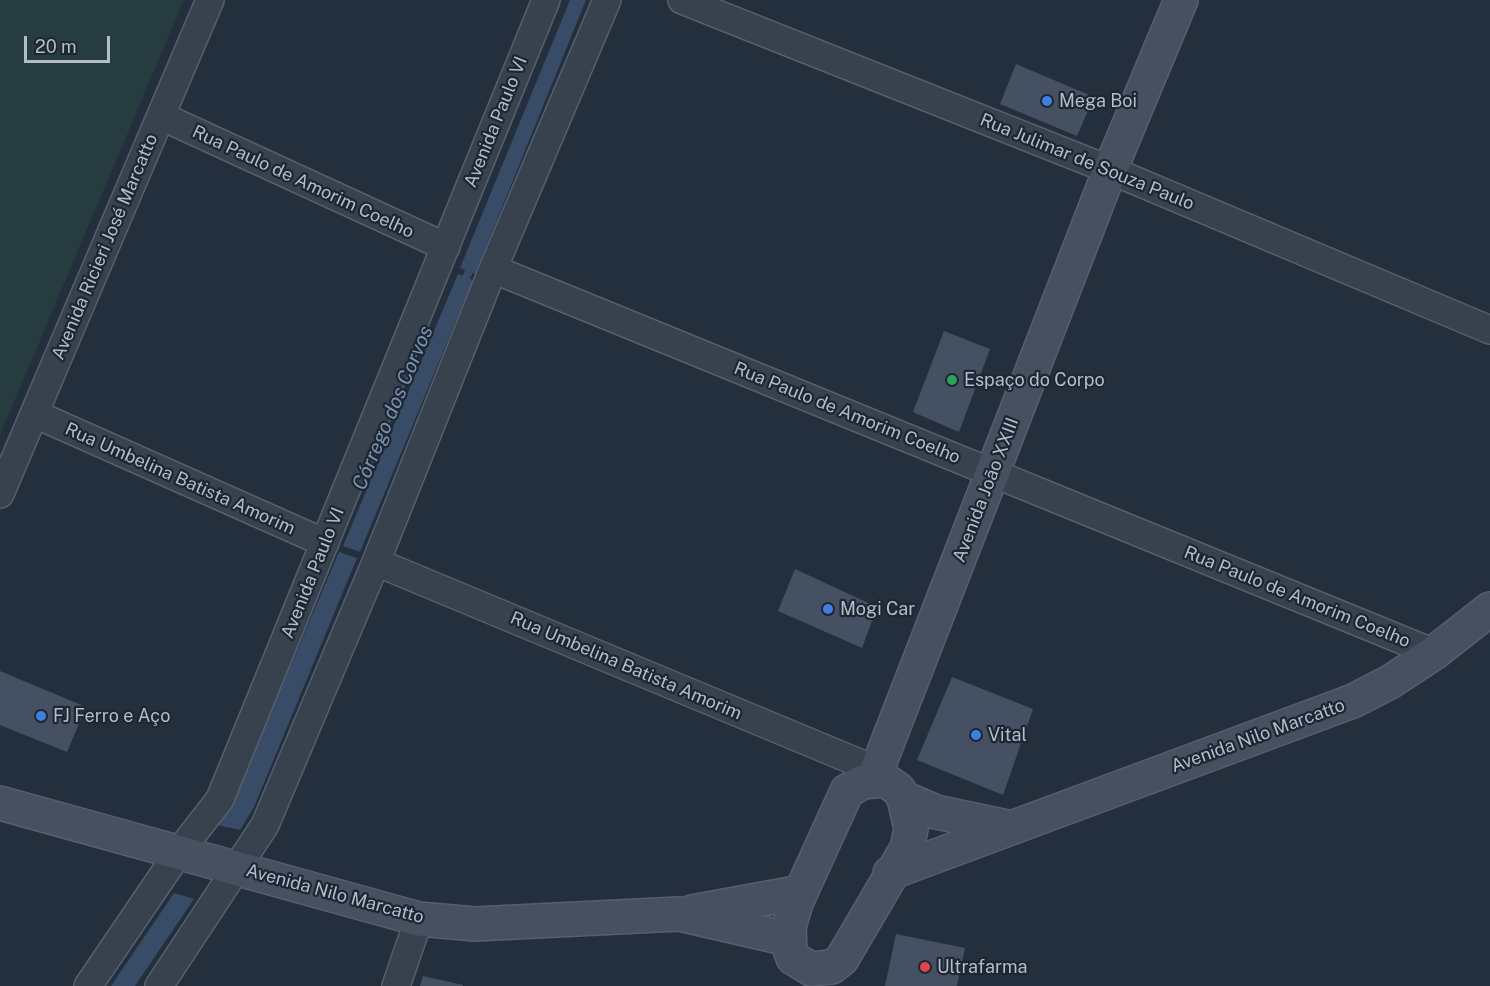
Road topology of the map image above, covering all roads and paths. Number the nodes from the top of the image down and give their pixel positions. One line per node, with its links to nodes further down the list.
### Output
1 (210, 0): 6 (street, Avenida Ricieri José Marcatto)
2 (546, 0): 8 (street, Avenida Paulo VI)
3 (607, 0): 9 (street)
4 (682, 0): 7 (street, Rua Julimar de Souza Paulo)
5 (1181, 0): 7 (street, Avenida João XXIII)
6 (160, 116): 8 (street, Rua Paulo de Amorim Coelho); 11 (street, Avenida Ricieri José Marcatto)
7 (1110, 170): 10 (street, Rua Julimar de Souza Paulo); 12 (street, Avenida João XXIII)
8 (446, 247): 14 (street, Avenida Paulo VI)
9 (493, 269): 12 (street, Rua Paulo de Amorim Coelho); 15 (street)
10 (1490, 330)
11 (35, 414): 13 (street, Avenida Ricieri José Marcatto); 14 (street, Rua Umbelina Batista Amorim)
12 (993, 472): 17 (street, Rua Paulo de Amorim Coelho); 18 (street, Avenida João XXIII)
13 (0, 494)
14 (325, 543): 22 (street, Avenida Paulo VI)
15 (376, 562): 18 (street, Rua Umbelina Batista Amorim); 23 (street)
16 (1490, 609): 17 (street, Avenida Nilo Marcatto)
17 (1434, 653): 21 (street, Avenida Nilo Marcatto)
18 (874, 775): 19 (street); 25 (street)
19 (904, 798): 21 (street); 24 (street)
20 (0, 803): 22 (street, Avenida Nilo Marcatto)
21 (1008, 827): 24 (street, Avenida Nilo Marcatto)
22 (179, 852): 23 (street, Avenida Nilo Marcatto); 30 (street, Avenida Paulo VI)
23 (237, 868): 27 (street, Avenida Nilo Marcatto); 31 (street)
24 (891, 873): 29 (street)
25 (801, 892): 26 (street, Avenida Nilo Marcatto); 28 (street)
26 (679, 914): 27 (street, Avenida Nilo Marcatto); 28 (street, Avenida Nilo Marcatto)
27 (419, 919): 32 (street)
28 (794, 963): 29 (street)
29 (836, 977)
30 (87, 986)
31 (159, 986)
32 (396, 986)

